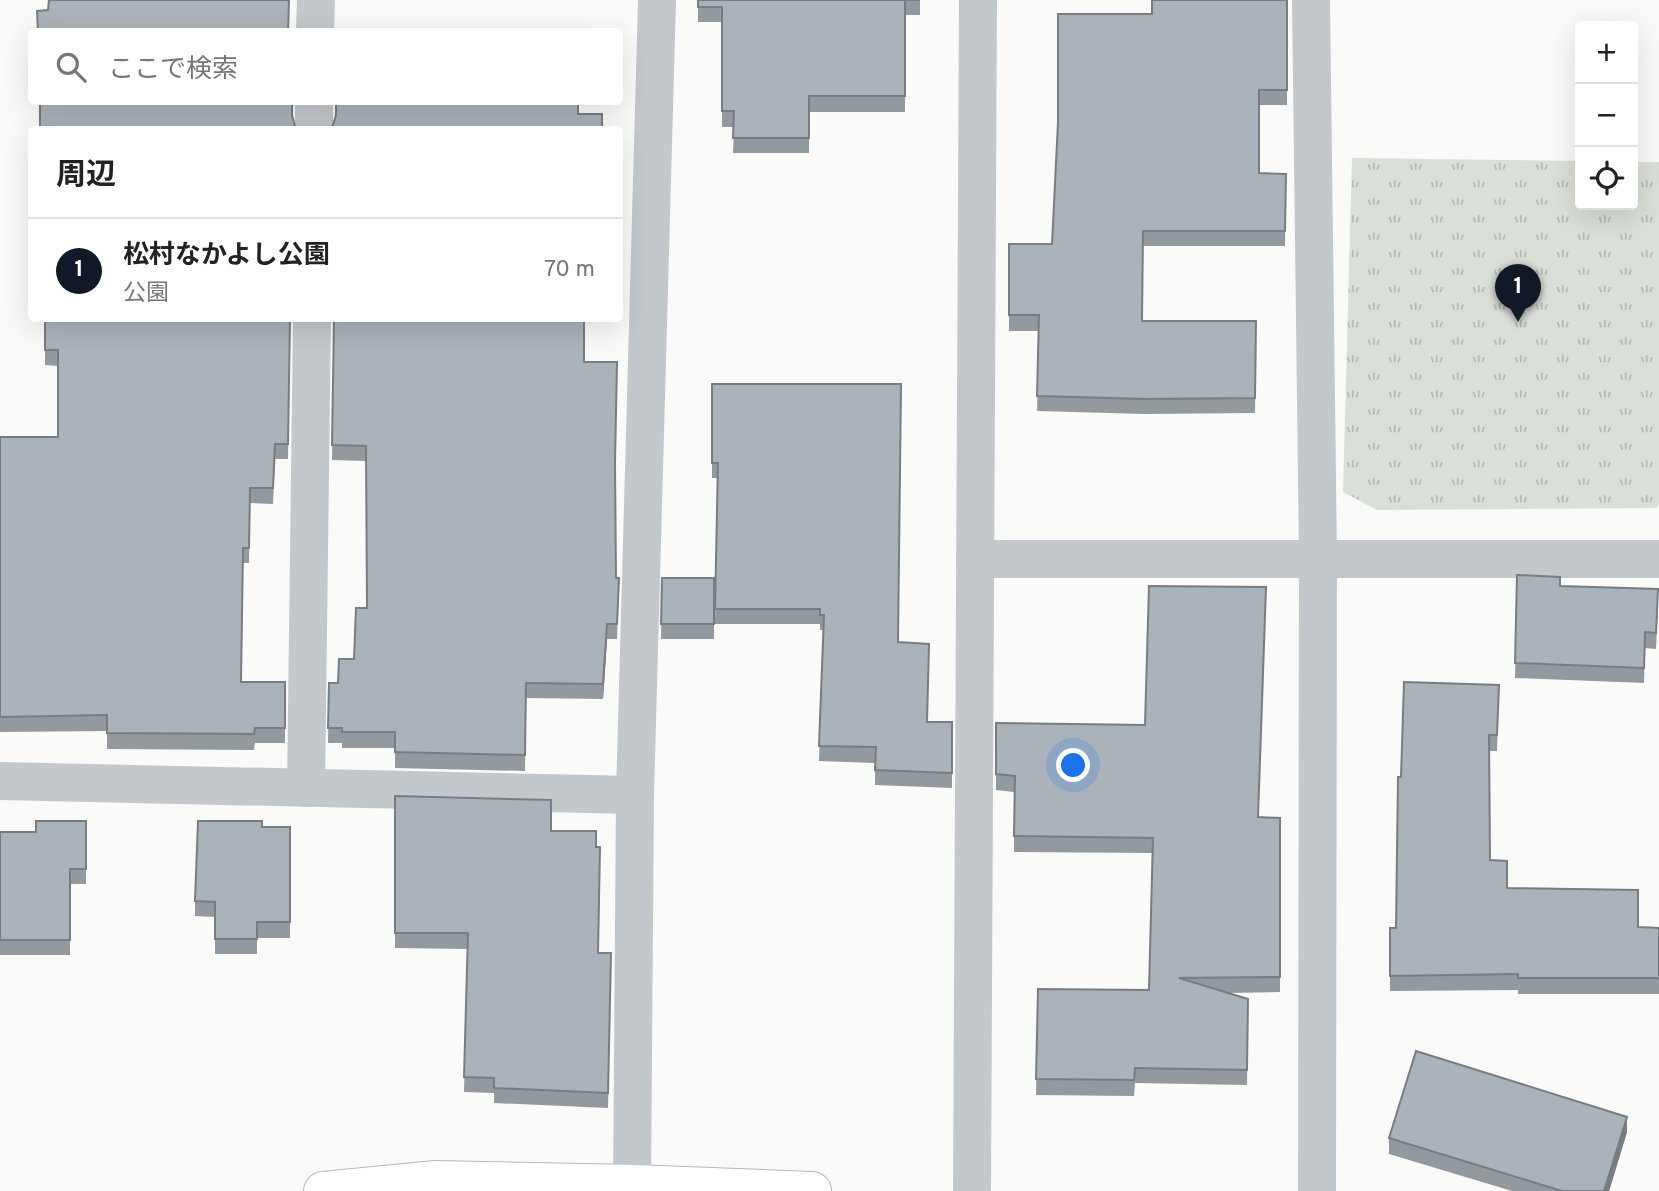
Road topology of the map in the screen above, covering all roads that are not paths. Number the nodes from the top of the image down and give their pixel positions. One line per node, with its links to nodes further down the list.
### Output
1 (316, 0): 5 (street)
2 (657, 0): 14 (street)
3 (978, 0): 9 (street)
4 (1311, 0): 10 (street)
5 (315, 28)
6 (314, 105): 7 (street)
7 (314, 126)
8 (312, 322): 13 (street)
9 (975, 559): 10 (street); 18 (street)
10 (1318, 559): 11 (street); 19 (street)
11 (1659, 559)
12 (0, 781): 13 (street)
13 (306, 788): 14 (street)
14 (635, 795): 15 (street)
15 (632, 1184): 16 (street); 17 (street)
16 (323, 1191)
17 (811, 1191)
18 (972, 1191)
19 (1317, 1191)

